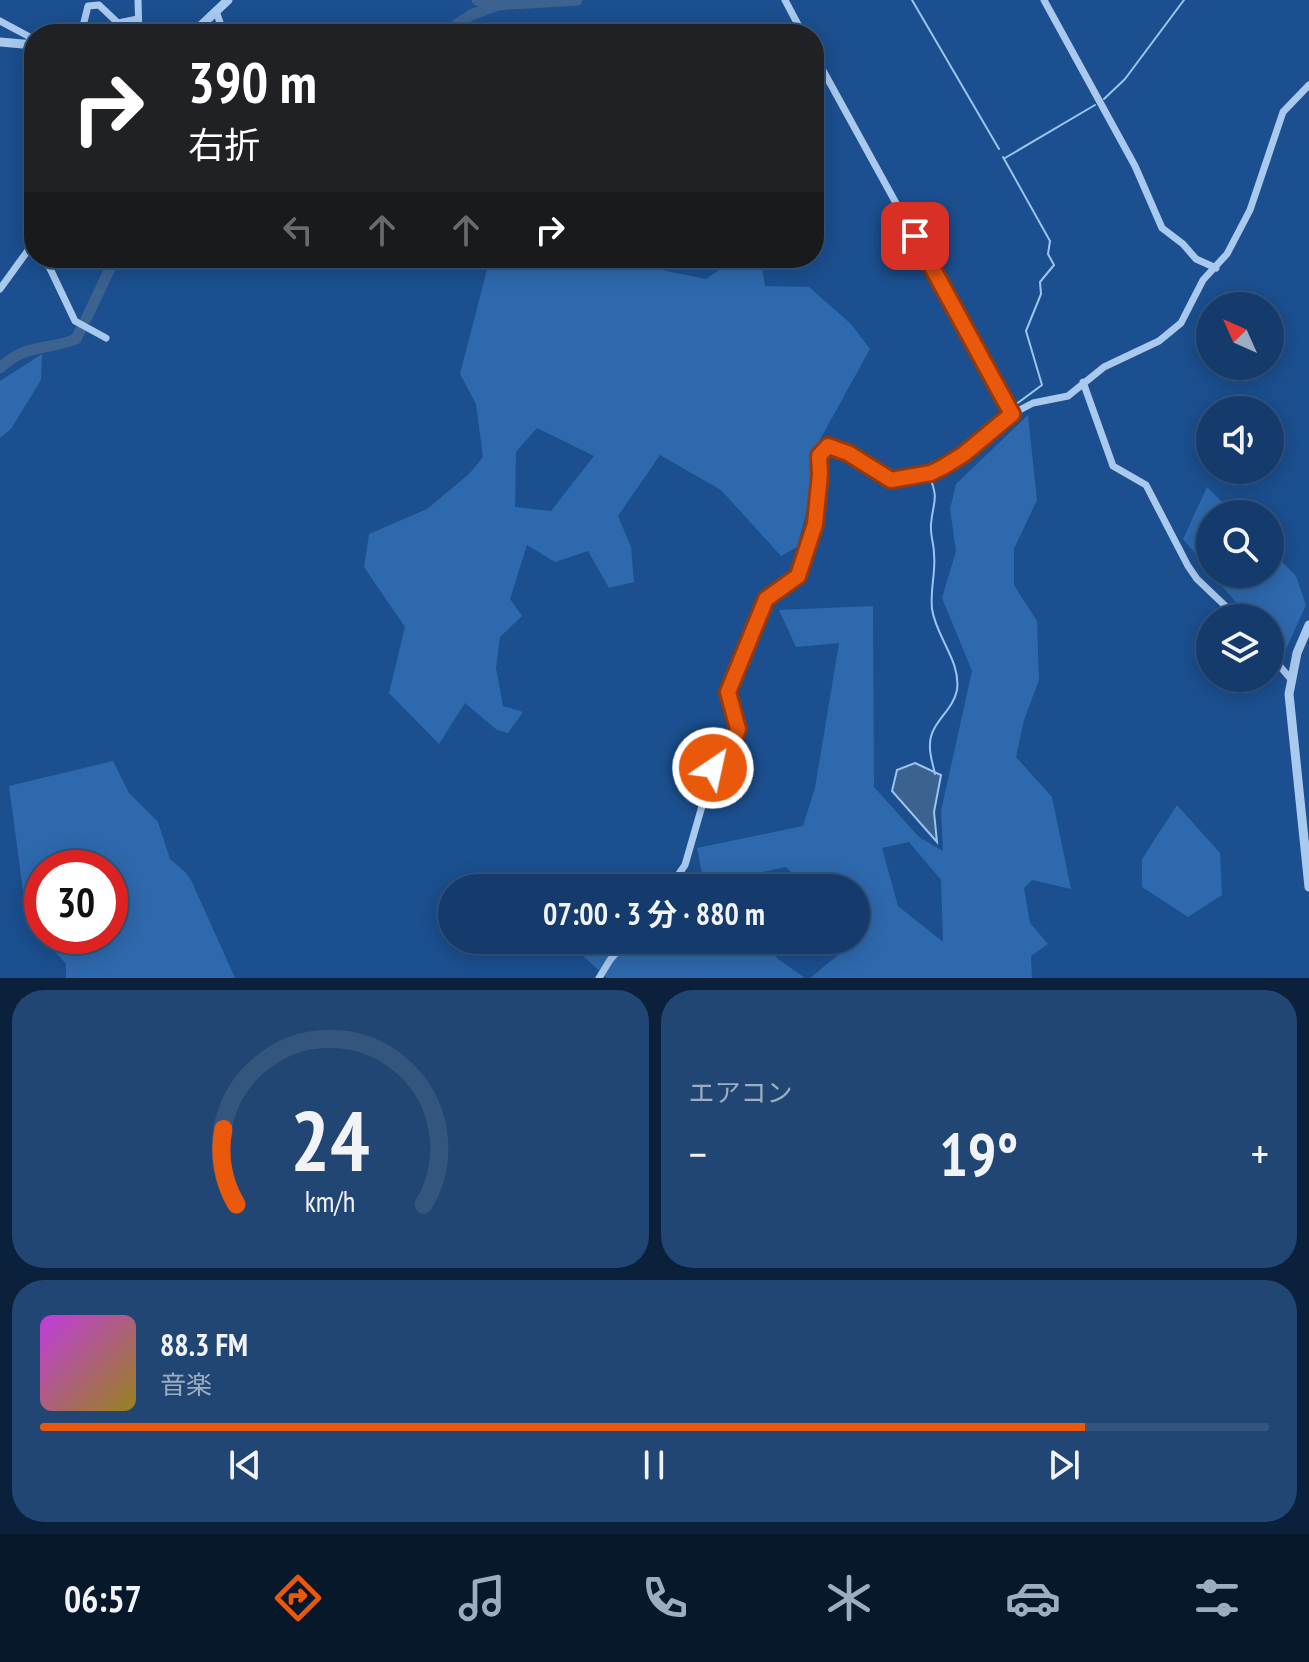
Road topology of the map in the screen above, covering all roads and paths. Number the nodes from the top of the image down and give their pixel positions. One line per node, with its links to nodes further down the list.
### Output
1 (138, 0): 6 (street)
2 (228, 0): 5 (street)
3 (785, 0): 12 (street)
4 (1044, 0): 20 (street)
5 (216, 11): 10 (street); 11 (street)
6 (138, 19): 8 (street); 9 (street)
7 (0, 21): 13 (street)
8 (84, 24)
9 (138, 24)
10 (202, 24)
11 (221, 24)
12 (798, 24)
13 (24, 34)
14 (0, 42): 15 (street)
15 (24, 44)
16 (824, 72): 24 (street)
17 (1309, 85): 20 (street)
18 (24, 256): 21 (street)
19 (50, 268): 22 (street)
20 (1216, 268): 23 (street)
21 (0, 289)
22 (106, 338)
23 (1083, 382): 24 (street); 25 (street)
24 (1012, 414): 29 (street)
25 (1223, 604)
26 (1309, 625): 28 (street)
27 (1284, 671): 28 (street)
28 (1290, 678): 30 (street)
29 (679, 874)
30 (1309, 887)
31 (615, 954): 32 (street)
32 (599, 978)

